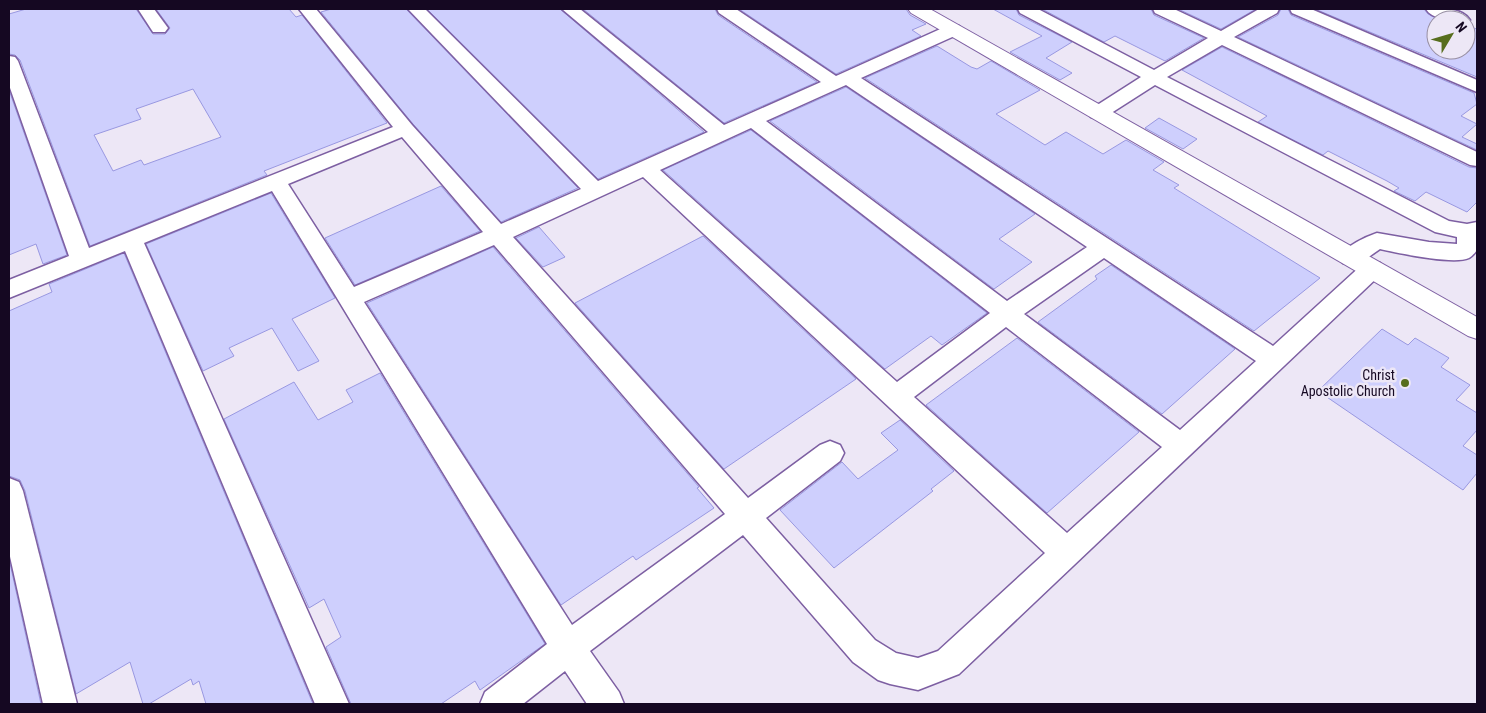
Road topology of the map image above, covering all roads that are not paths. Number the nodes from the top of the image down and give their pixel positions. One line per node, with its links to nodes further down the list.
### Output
1 (146, 9): 11 (street)
2 (307, 9): 20 (street)
3 (416, 9): 25 (street)
4 (570, 9): 21 (street)
5 (725, 9): 16 (street)
6 (917, 9): 12 (street)
7 (1026, 9): 15 (street)
8 (1161, 9): 13 (street)
9 (1271, 9): 13 (street)
10 (1298, 9): 17 (street)
11 (159, 28)
12 (952, 30): 16 (street); 18 (street)
13 (1220, 37): 15 (street); 22 (street)
14 (9, 61): 30 (street)
15 (1154, 77): 18 (street); 26 (street)
16 (840, 80): 19 (street); 29 (street)
17 (1477, 87)
18 (1098, 113): 31 (street)
19 (752, 120): 21 (street); 34 (street)
20 (406, 129): 24 (street); 27 (street)
21 (722, 134): 23 (street)
22 (1477, 160)
23 (645, 168): 25 (street); 37 (street)
24 (276, 182): 28 (street); 33 (street)
25 (595, 191): 27 (street)
26 (1472, 231): 31 (street)
27 (499, 234): 33 (street); 41 (street)
28 (131, 240): 30 (street); 45 (street)
29 (1104, 247): 34 (street); 36 (street)
30 (82, 260): 32 (street)
31 (1361, 263): 35 (street); 36 (street)
32 (9, 289)
33 (349, 299): 43 (street)
34 (1006, 314): 37 (street); 38 (street)
35 (1477, 329)
36 (1274, 360): 38 (street)
37 (896, 397): 42 (street)
38 (1181, 446): 42 (street)
39 (830, 453): 41 (street)
40 (9, 491): 44 (street)
41 (745, 515): 42 (street); 43 (street)
42 (1067, 553)
43 (568, 648): 46 (street); 47 (street)
44 (60, 704)
45 (332, 704)
46 (497, 704)
47 (607, 704)

